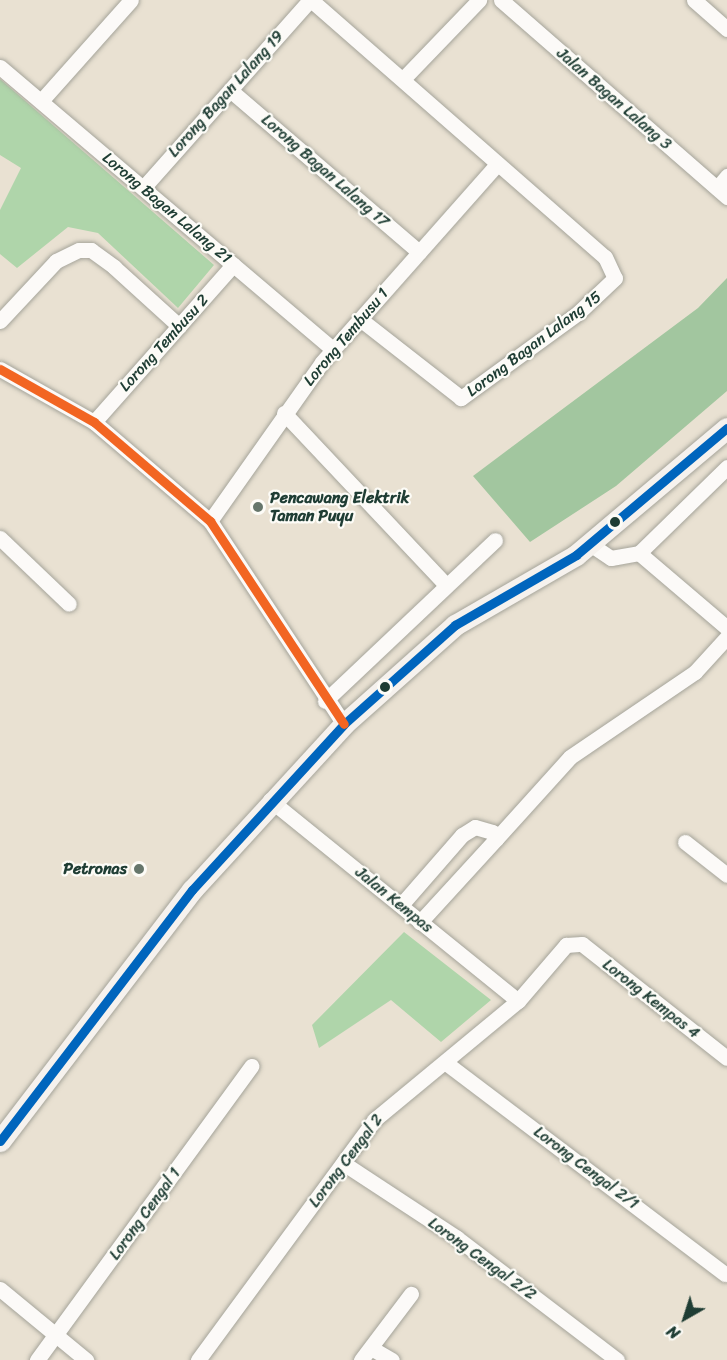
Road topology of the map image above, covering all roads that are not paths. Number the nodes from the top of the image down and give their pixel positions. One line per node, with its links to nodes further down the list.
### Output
1 (310, 0): 8 (street, Lorong Bagan Lalang 15); 9 (street, Lorong Bagan Lalang 19)
2 (479, 0): 8 (street)
3 (501, 0): 14 (street, Jalan Bagan Lalang 3)
4 (694, 0): 6 (street)
5 (128, 1): 10 (street)
6 (727, 30)
7 (0, 67): 10 (street, Lorong Bagan Lalang 21)
8 (403, 79): 11 (street, Lorong Bagan Lalang 15)
9 (230, 90): 13 (street, Lorong Bagan Lalang 19); 15 (street, Lorong Bagan Lalang 17)
10 (41, 101): 13 (street, Lorong Bagan Lalang 21)
11 (498, 164): 15 (street, Lorong Tembusu 1); 17 (street, Lorong Bagan Lalang 15)
12 (727, 176): 14 (street)
13 (143, 188): 16 (street, Lorong Bagan Lalang 21)
14 (722, 193)
15 (419, 252): 17 (street, Lorong Tembusu 1)
16 (233, 265): 19 (street, Lorong Tembusu 2); 20 (street, Lorong Bagan Lalang 21)
17 (360, 319): 20 (street, Lorong Tembusu 1)
18 (0, 321): 19 (street)
19 (179, 326): 23 (street, Lorong Tembusu 2)
20 (333, 349): 22 (street, Lorong Tembusu 1)
21 (0, 369): 23 (street)
22 (284, 413): 26 (street, Lorong Tembusu 1); 31 (street)
23 (94, 422): 26 (street)
24 (723, 438): 29 (main road)
25 (727, 467): 30 (street)
26 (210, 521): 35 (street)
27 (0, 538): 32 (street)
28 (495, 540): 31 (street)
29 (590, 544): 30 (street); 36 (main road)
30 (639, 553): 33 (street)
31 (444, 583): 35 (street)
32 (69, 603)
33 (727, 628)
34 (727, 637): 38 (street)
35 (325, 701): 36 (street)
36 (344, 724): 37 (main road)
37 (270, 800): 41 (street, Jalan Kempas); 48 (main road)
38 (496, 839): 41 (street); 42 (street)
39 (685, 842): 40 (street)
40 (727, 875)
41 (400, 905): 42 (street, Jalan Kempas)
42 (420, 922): 44 (street, Jalan Kempas)
43 (574, 941): 44 (street, Lorong Cengal 2); 45 (street, Lorong Kempas 4)
44 (518, 1001): 46 (street, Lorong Cengal 2)
45 (727, 1058)
46 (446, 1063): 49 (street, Lorong Cengal 2); 50 (street, Lorong Cengal 2/1)
47 (252, 1066): 53 (street, Lorong Cengal 1)
48 (0, 1141)
49 (344, 1163): 57 (street, Lorong Cengal 2); 60 (street, Lorong Cengal 2/2)
50 (725, 1274)
51 (0, 1289): 53 (street)
52 (411, 1294): 54 (street)
53 (56, 1335): 55 (street, Lorong Cengal 1); 56 (street)
54 (371, 1347): 58 (street); 59 (street)
55 (37, 1360)
56 (86, 1360)
57 (198, 1360)
58 (361, 1360)
59 (392, 1360)
60 (617, 1360)

